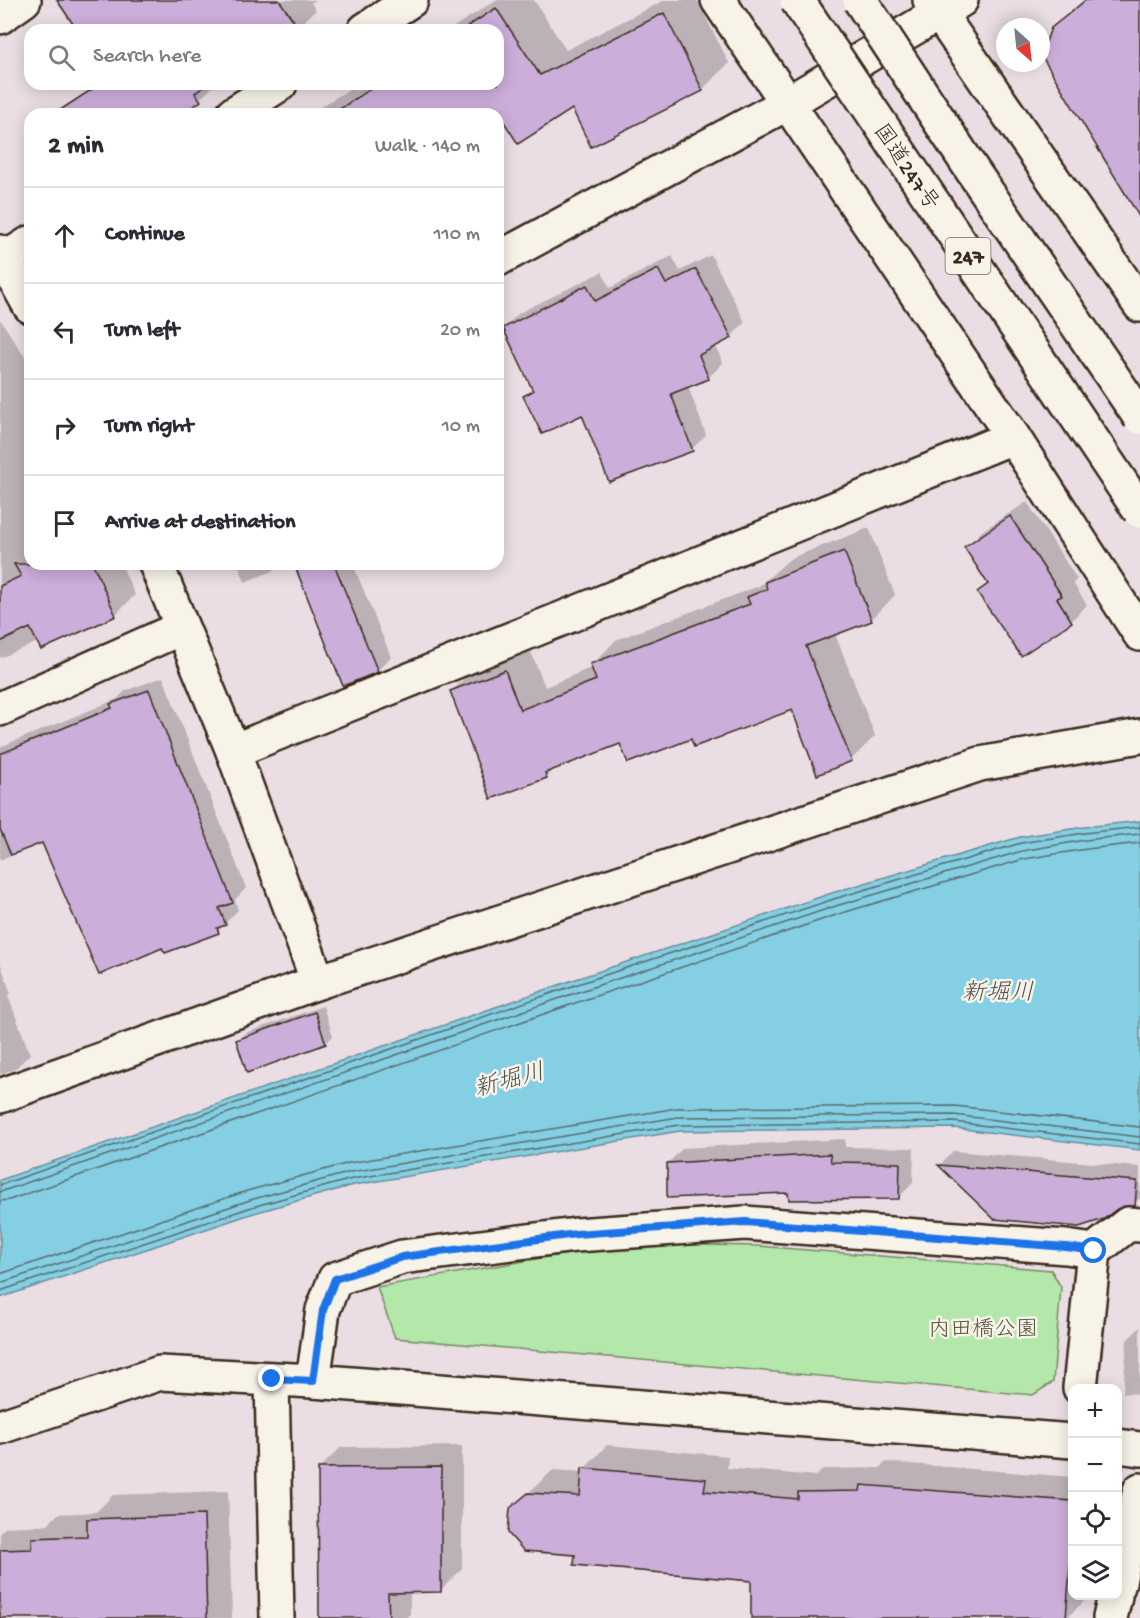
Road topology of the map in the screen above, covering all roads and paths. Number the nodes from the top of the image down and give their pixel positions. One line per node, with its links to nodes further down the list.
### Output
1 (24, 0): 7 (main road)
2 (411, 0): 8 (main road)
3 (718, 0): 10 (main road)
4 (797, 0): 18 (main road, 国道247号 / 247, bridge)
5 (860, 0): 16 (main road, 247, bridge)
6 (943, 4): 10 (main road); 15 (main road)
7 (0, 17)
8 (367, 18)
9 (271, 90): 11 (main road)
10 (786, 104): 13 (main road); 17 (main road)
11 (242, 108)
12 (9, 254): 14 (main road)
13 (504, 256)
14 (24, 291)
15 (1140, 305)
16 (1140, 417)
17 (1012, 437): 21 (main road); 24 (main road)
18 (1140, 511)
19 (158, 570): 20 (main road)
20 (181, 628): 22 (main road); 24 (main road)
21 (1140, 634)
22 (0, 709)
23 (1140, 736): 25 (main road)
24 (232, 751): 25 (main road)
25 (318, 982): 26 (main road)
26 (0, 1096)
27 (1140, 1225): 28 (main road)
28 (1094, 1251): 30 (main road); 31 (main road)
29 (272, 1379): 30 (main road); 32 (main road); 39 (main road)
30 (313, 1381): 33 (main road)
31 (1081, 1384)
32 (0, 1427)
33 (1068, 1441)
34 (1122, 1447): 35 (main road)
35 (1140, 1449)
36 (1140, 1490): 37 (main road)
37 (1122, 1569)
38 (1114, 1600): 40 (main road)
39 (277, 1618)
40 (1110, 1618)

